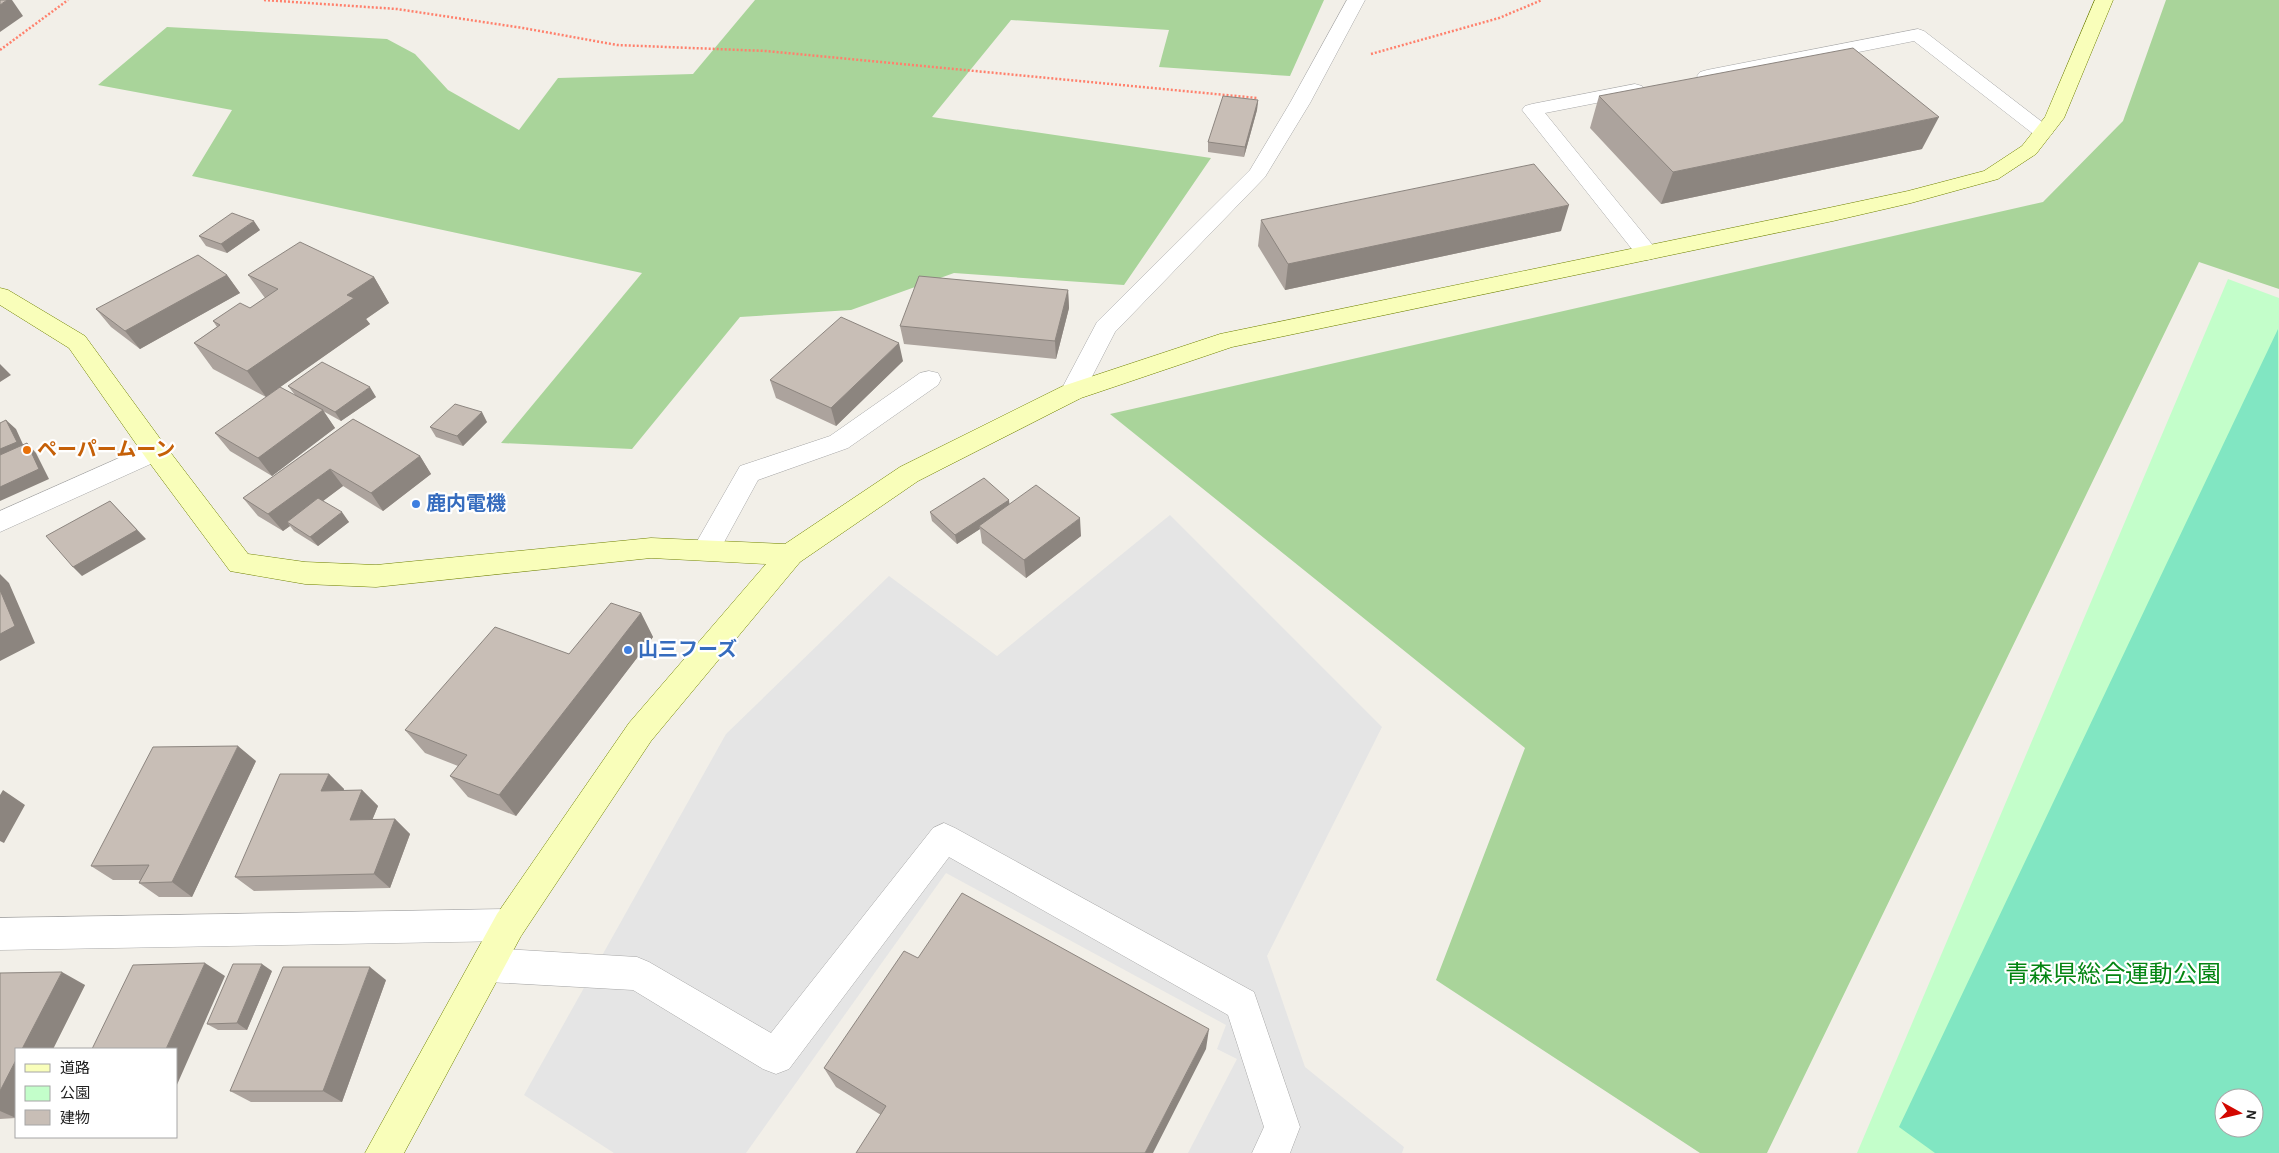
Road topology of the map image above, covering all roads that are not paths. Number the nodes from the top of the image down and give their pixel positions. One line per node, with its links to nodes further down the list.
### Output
1 (1356, 0): 9 (street)
2 (2104, 0): 5 (street)
3 (1687, 80): 5 (street)
4 (1658, 86): 6 (street)
5 (2043, 132): 6 (street)
6 (1647, 253): 9 (street)
7 (0, 295): 10 (street)
8 (929, 379): 12 (street)
9 (1072, 392): 13 (street)
10 (155, 451): 11 (street); 12 (street)
11 (0, 522)
12 (706, 550): 13 (street)
13 (790, 555): 14 (street)
14 (508, 925): 15 (street); 16 (street)
15 (0, 934)
16 (488, 965): 17 (street); 18 (street)
17 (384, 1153)
18 (1270, 1153)

